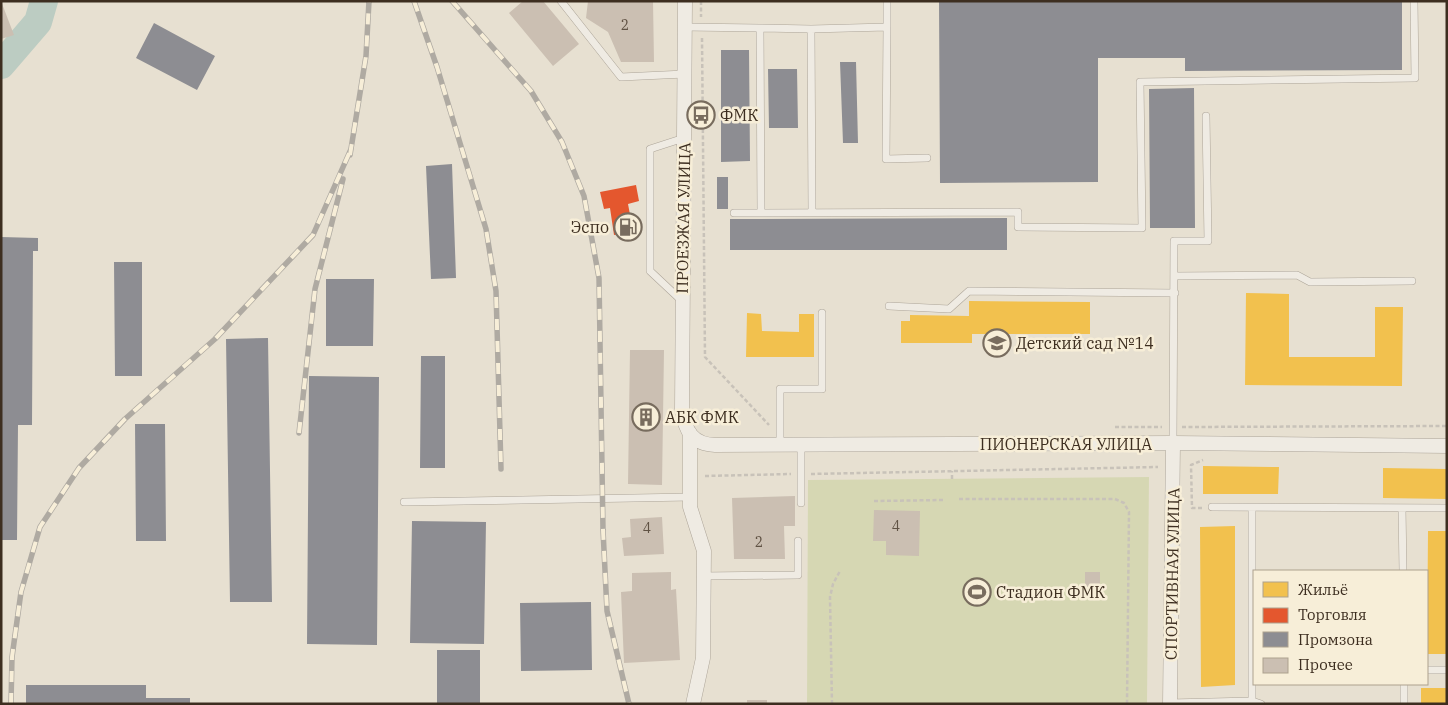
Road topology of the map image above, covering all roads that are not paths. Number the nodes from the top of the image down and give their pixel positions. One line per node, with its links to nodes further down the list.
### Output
1 (561, 1): 9 (lane)
2 (685, 1): 5 (street, ПРОЕЗЖАЯ УЛИЦА)
3 (887, 1): 6 (lane)
4 (1414, 1): 13 (lane)
5 (685, 27): 7 (lane); 9 (street, ПРОЕЗЖАЯ УЛИЦА)
6 (888, 27): 8 (lane); 12 (lane)
7 (760, 28): 8 (lane); 15 (lane)
8 (811, 29): 13 (lane)
9 (685, 74): 11 (street, ПРОЕЗЖАЯ УЛИЦА)
10 (1206, 116): 16 (lane)
11 (684, 138): 19 (street, ПРОЕЗЖАЯ УЛИЦА); 19 (lane)
12 (927, 158)
13 (812, 212): 15 (lane)
14 (734, 213): 15 (lane)
15 (760, 213)
16 (1174, 276): 17 (lane); 18 (lane)
17 (1412, 281)
18 (1174, 293): 20 (lane); 23 (lane)
19 (683, 302): 22 (street, ПРОЕЗЖАЯ УЛИЦА)
20 (889, 306)
21 (822, 313): 24 (lane)
22 (690, 433): 24 (street, ПИОНЕРСКАЯ УЛИЦА); 27 (street, ПРОЕЗЖАЯ УЛИЦА)
23 (1173, 443): 25 (street, ПИОНЕРСКАЯ УЛИЦА); 26 (street, ПИОНЕРСКАЯ УЛИЦА); 41 (street, СПОРТИВНАЯ УЛИЦА)
24 (780, 444): 25 (street, ПИОНЕРСКАЯ УЛИЦА)
25 (801, 444): 29 (lane)
26 (1447, 446)
27 (690, 498): 28 (lane); 36 (street, ПРОЕЗЖАЯ УЛИЦА)
28 (404, 502)
29 (801, 503)
30 (1212, 507): 31 (lane)
31 (1252, 508): 32 (lane); 40 (lane)
32 (1402, 508): 33 (lane); 35 (lane)
33 (1447, 508)
34 (798, 541): 36 (lane)
35 (1403, 570)
36 (704, 576): 42 (street, ПРОЕЗЖАЯ УЛИЦА)
37 (1428, 670): 38 (lane)
38 (1447, 670)
39 (1404, 685): 44 (lane)
40 (1252, 701): 41 (lane); 43 (lane)
41 (1170, 703)
42 (693, 704)
43 (1261, 704)
44 (1404, 704)

